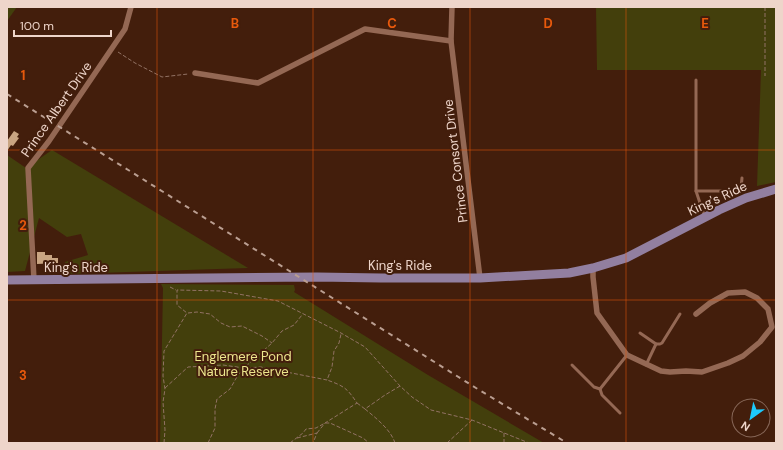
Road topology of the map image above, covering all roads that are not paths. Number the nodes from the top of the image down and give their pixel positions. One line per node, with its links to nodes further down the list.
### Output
1 (131, 7): 13 (street, Prince Albert Drive)
2 (452, 7): 3 (street, Prince Consort Drive)
3 (451, 41): 4 (street); 11 (street, Prince Consort Drive)
4 (195, 73)
5 (696, 80): 8 (lane)
6 (742, 178): 8 (lane)
7 (776, 189): 9 (main road, King's Ride)
8 (696, 191): 9 (lane)
9 (705, 217): 10 (main road, King's Ride)
10 (593, 268): 11 (main road, King's Ride); 18 (street)
11 (480, 278): 13 (main road, King's Ride)
12 (7, 280): 13 (main road, King's Ride)
13 (34, 280)
14 (680, 314): 17 (lane)
15 (696, 314): 20 (street)
16 (640, 333): 17 (lane)
17 (656, 344): 20 (lane)
18 (627, 355): 20 (street); 21 (lane)
19 (572, 365): 21 (lane)
20 (646, 365)
21 (600, 389): 22 (lane)
22 (620, 413)

